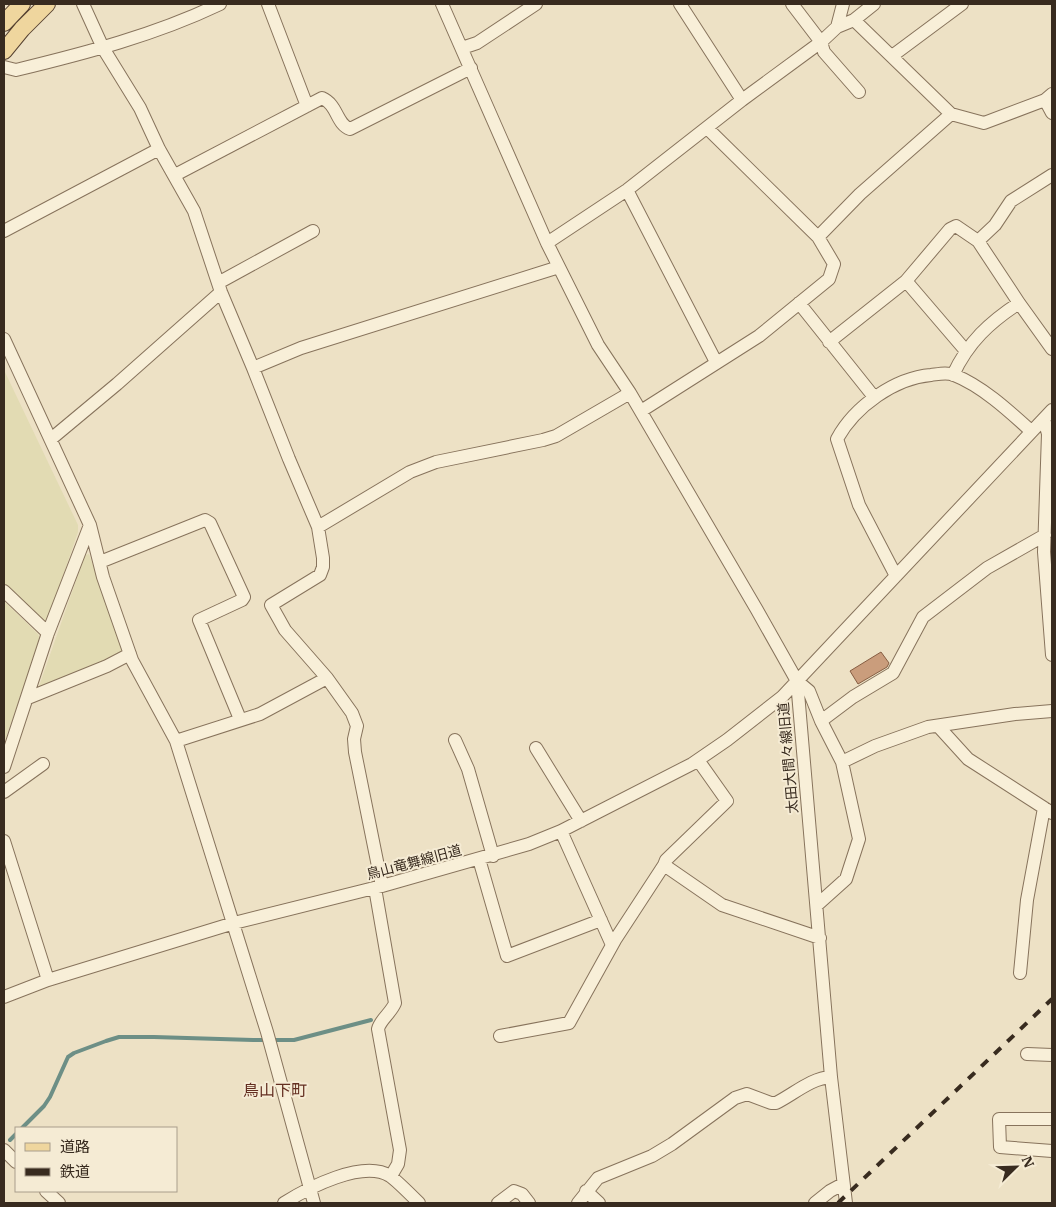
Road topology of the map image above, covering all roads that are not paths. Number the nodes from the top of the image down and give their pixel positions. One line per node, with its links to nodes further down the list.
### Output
1 (22, 4): 14 (main road)
2 (48, 4): 19 (main road)
3 (83, 4): 17 (street)
4 (220, 4): 17 (street)
5 (268, 4): 26 (street)
6 (442, 4): 18 (street)
7 (536, 4): 18 (street)
8 (680, 4): 25 (street)
9 (792, 4): 16 (street)
10 (843, 4): 15 (street)
11 (874, 4): 13 (street)
12 (962, 4): 20 (street)
13 (854, 20): 15 (street); 20 (street)
14 (4, 23)
15 (837, 27): 16 (street)
16 (821, 42): 23 (street); 25 (street)
17 (103, 48): 21 (street); 30 (street)
18 (462, 48): 22 (street)
19 (4, 52)
20 (892, 56): 28 (street)
21 (4, 66)
22 (471, 68): 26 (street); 38 (street)
23 (859, 92)
24 (1048, 97): 27 (street); 28 (street)
25 (742, 100): 29 (street)
26 (307, 106): 31 (street)
27 (1052, 113)
28 (951, 114): 36 (street)
29 (707, 128): 33 (street); 36 (street)
30 (159, 149): 31 (street); 35 (street)
31 (175, 175): 41 (street)
32 (1052, 175): 37 (street)
33 (627, 190): 38 (street); 48 (street)
34 (313, 231): 41 (street)
35 (4, 232)
36 (818, 237): 42 (street)
37 (978, 241): 40 (street); 43 (street)
38 (547, 243): 39 (street)
39 (559, 267): 49 (street); 51 (street)
40 (906, 281): 45 (street); 47 (street)
41 (219, 287): 49 (street); 56 (street)
42 (799, 303): 45 (street); 48 (street)
43 (1019, 303): 46 (street); 47 (street)
44 (4, 339): 56 (street)
45 (829, 342): 52 (street)
46 (1052, 349)
47 (966, 351): 50 (street)
48 (716, 362): 53 (street)
49 (253, 368): 58 (street)
50 (958, 377): 52 (street); 55 (street)
51 (630, 393): 53 (street); 58 (street)
52 (874, 397): 62 (street)
53 (640, 411): 68 (street)
54 (1048, 415): 55 (street); 59 (street)
55 (1031, 431): 62 (street)
56 (51, 439): 57 (street)
57 (90, 524): 61 (street); 64 (street)
58 (318, 527): 67 (street)
59 (1045, 535): 60 (street); 72 (street)
60 (1048, 552): 66 (street)
61 (100, 562): 65 (street); 71 (street)
62 (896, 576): 68 (street)
63 (4, 591): 64 (street)
64 (48, 633): 69 (street)
65 (130, 654): 69 (street); 75 (street)
66 (1052, 655)
67 (327, 678): 71 (street); 89 (street)
68 (797, 682): 72 (street); 77 (street, 鳥山竜舞線旧道); 90 (street, 太田大間々線旧道)
69 (28, 698): 80 (street)
70 (1052, 711): 73 (street)
71 (240, 719): 75 (street)
72 (821, 721): 78 (street)
73 (938, 726): 78 (street); 82 (street)
74 (454, 740): 86 (street)
75 (176, 741): 92 (street)
76 (536, 748): 83 (street)
77 (698, 760): 83 (street, 鳥山竜舞線旧道); 88 (street)
78 (842, 762): 90 (street)
79 (43, 764): 81 (street)
80 (4, 767)
81 (4, 792)
82 (1048, 810): 95 (street)
83 (581, 821): 84 (street, 鳥山竜舞線旧道)
84 (561, 831): 86 (street, 鳥山竜舞線旧道); 91 (street)
85 (4, 841): 96 (street)
86 (492, 856): 87 (street, 鳥山竜舞線旧道)
87 (479, 859): 89 (street, 鳥山竜舞線旧道); 91 (street)
88 (664, 865): 93 (street); 94 (street)
89 (379, 887): 92 (street, 鳥山竜舞線旧道); 106 (street)
90 (817, 905): 93 (street, 太田大間々線旧道)
91 (601, 920): 94 (street)
92 (234, 923): 96 (street, 鳥山竜舞線旧道); 108 (street)
93 (820, 938): 101 (street, 太田大間々線旧道)
94 (612, 945): 98 (street)
95 (1020, 973)
96 (48, 980): 97 (street, 鳥山竜舞線旧道)
97 (4, 997)
98 (500, 1036)
99 (1027, 1054): 100 (street)
100 (1052, 1055)
101 (831, 1077): 107 (street, 太田大間々線旧道); 109 (street)
102 (1052, 1118): 104 (street)
103 (4, 1150): 105 (street)
104 (1052, 1151)
105 (15, 1161)
106 (391, 1176): 108 (street); 114 (street)
107 (843, 1184): 119 (street); 120 (street, 太田大間々線旧道)
108 (309, 1188): 112 (street); 113 (street)
109 (586, 1191): 117 (street); 118 (street)
110 (47, 1192): 111 (street)
111 (59, 1203)
112 (284, 1203)
113 (314, 1203)
114 (419, 1203)
115 (498, 1203): 116 (street)
116 (529, 1203)
117 (578, 1203)
118 (599, 1203)
119 (815, 1203)
120 (846, 1203)

